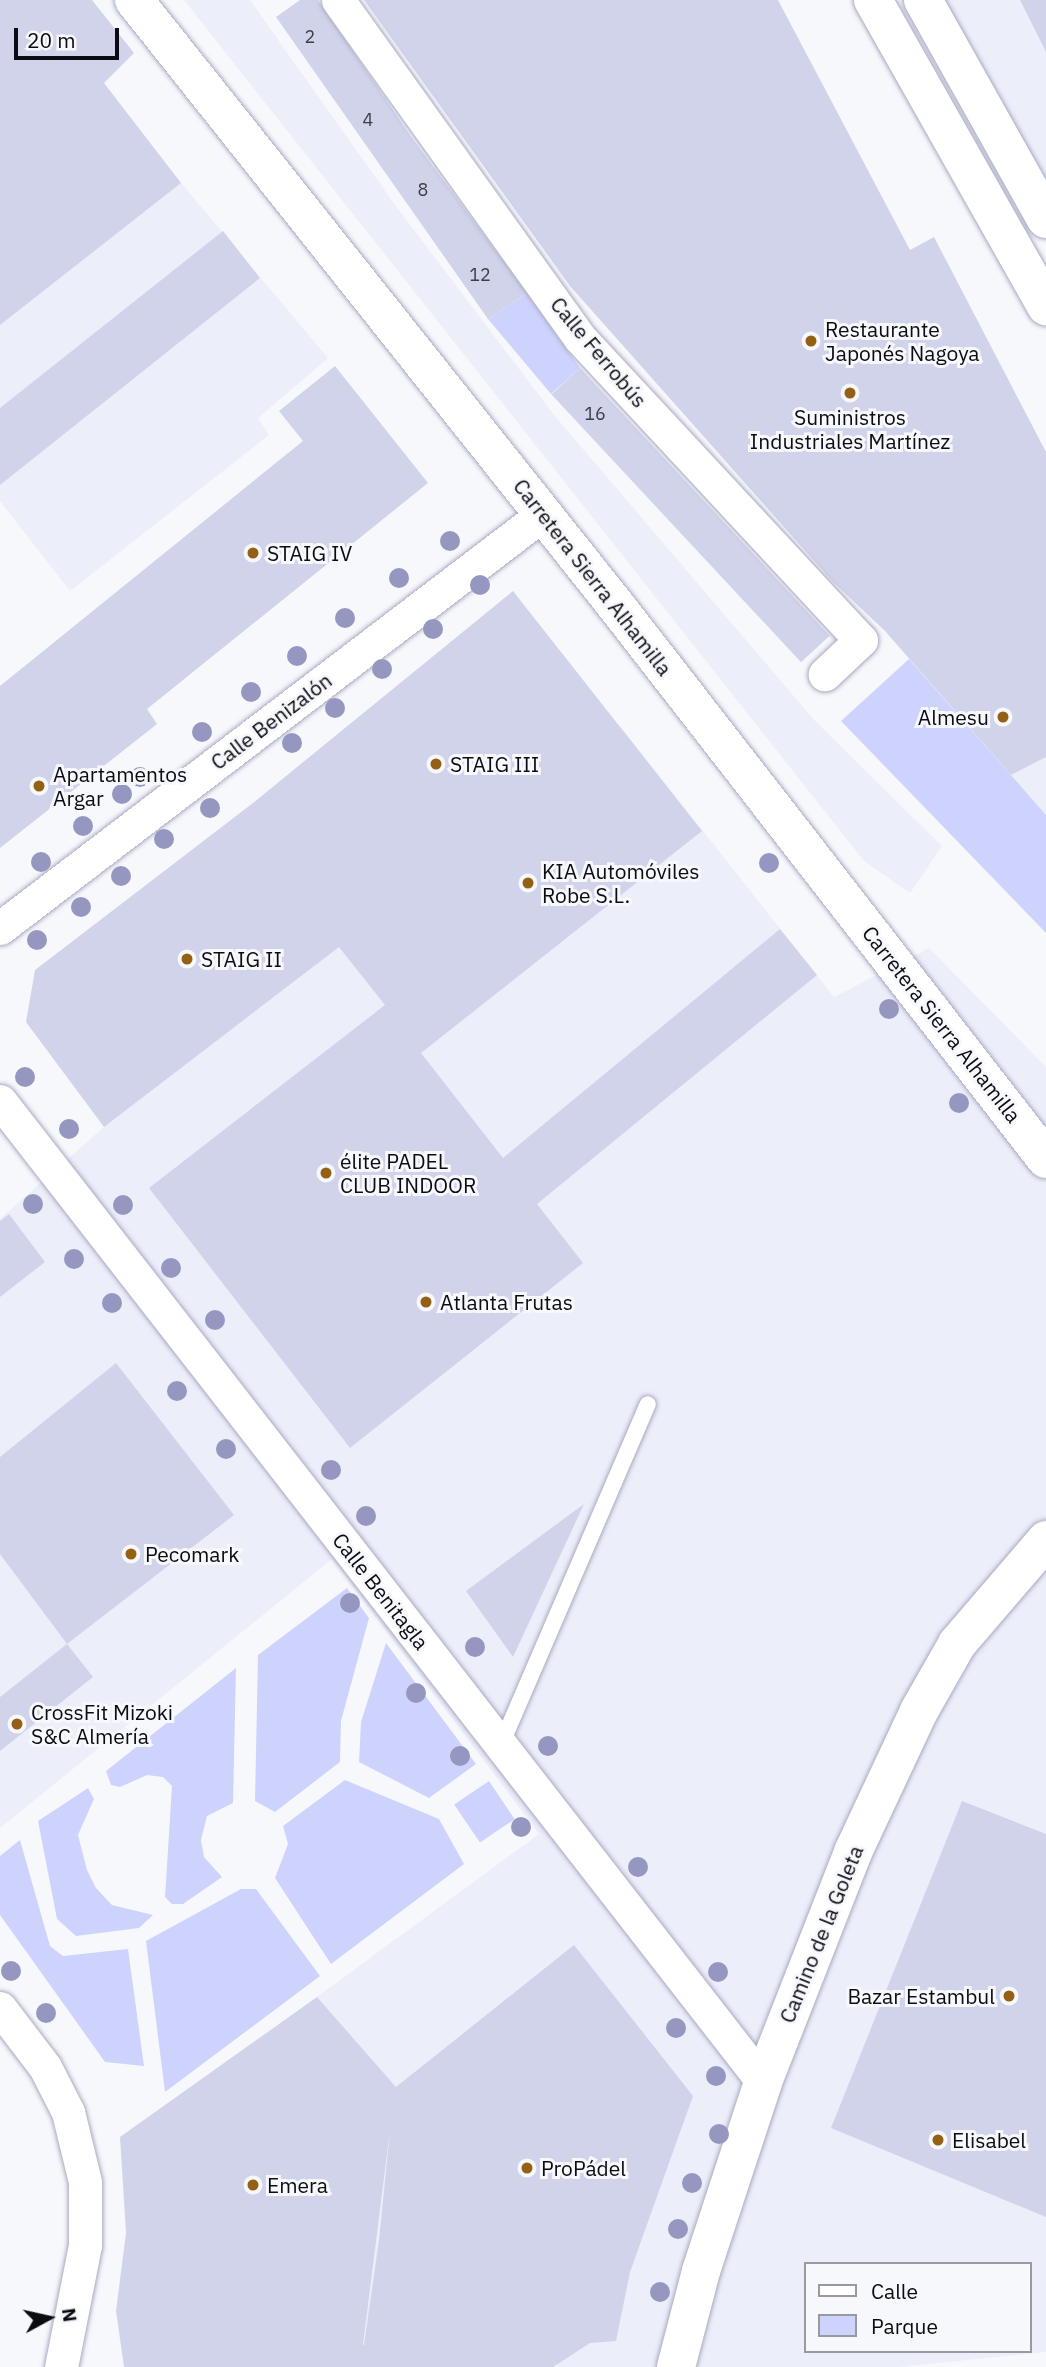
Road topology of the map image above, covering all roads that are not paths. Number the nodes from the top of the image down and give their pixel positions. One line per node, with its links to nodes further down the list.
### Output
1 (134, 0): 7 (main road, Carretera Sierra Alhamilla)
2 (338, 0): 8 (street, Calle Ferrobús)
3 (873, 0): 6 (main road)
4 (923, 0): 5 (main road)
5 (1046, 219)
6 (1046, 306)
7 (543, 514): 9 (street, Calle Benizalón); 11 (main road, Carretera Sierra Alhamilla)
8 (825, 674)
9 (0, 928)
10 (0, 1101): 14 (street, Calle Benitagla)
11 (1046, 1159)
12 (648, 1404): 14 (lane)
13 (1046, 1540): 16 (main road, Camino de la Goleta)
14 (501, 1745): 16 (street, Calle Benitagla)
15 (0, 2008): 17 (street)
16 (763, 2082): 18 (main road, Camino de la Goleta)
17 (61, 2367)
18 (676, 2367)

